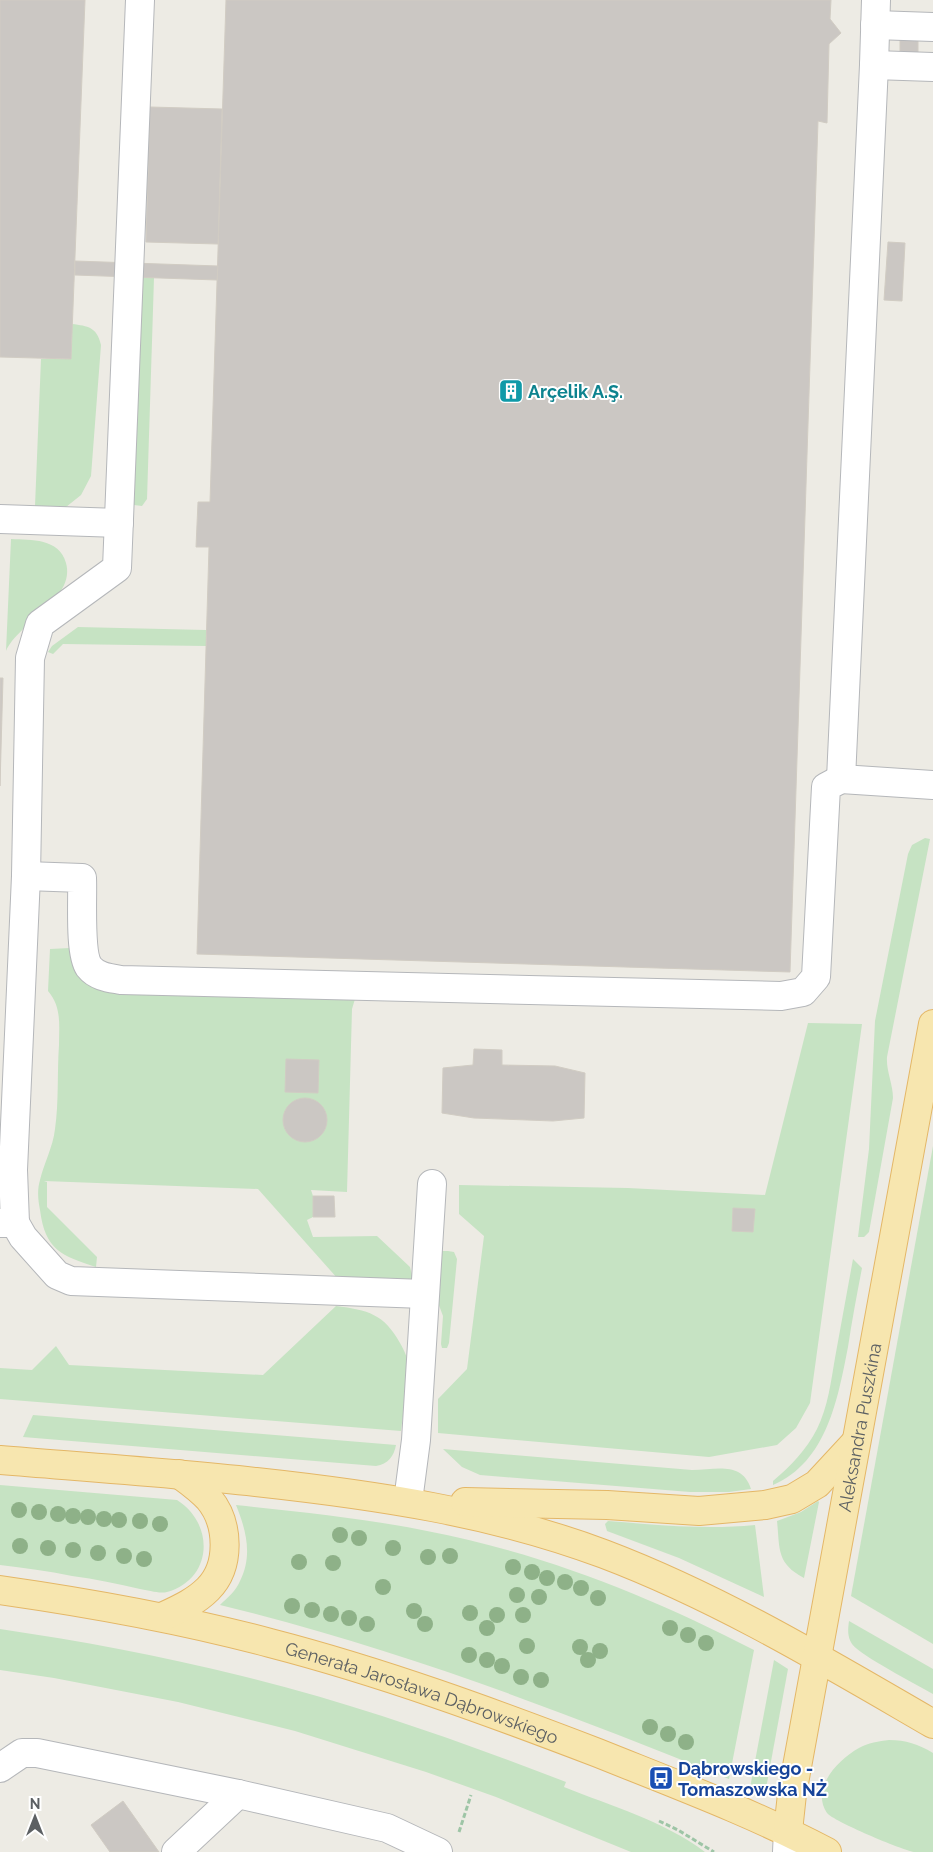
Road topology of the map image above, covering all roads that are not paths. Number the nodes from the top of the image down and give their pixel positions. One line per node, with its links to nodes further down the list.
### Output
1 (140, 0): 7 (lane)
2 (876, 12): 3 (lane); 4 (lane)
3 (933, 27)
4 (874, 65): 5 (lane); 8 (lane)
5 (933, 67)
6 (0, 519): 7 (lane)
7 (119, 523): 10 (lane)
8 (841, 779): 9 (lane); 10 (lane)
9 (933, 786)
10 (26, 876): 13 (lane)
11 (933, 1024): 15 (main road, Aleksandra Puszkina)
12 (432, 1184): 14 (lane)
13 (7, 1223): 14 (lane)
14 (424, 1294): 18 (lane)
15 (855, 1443): 18 (main road); 21 (main road, Aleksandra Puszkina)
16 (0, 1460): 17 (main road)
17 (179, 1474): 18 (main road); 20 (main road)
18 (408, 1501): 21 (main road)
19 (0, 1590): 20 (main road, Generała Jarosława Dąbrowskiego)
20 (162, 1617): 25 (main road, Generała Jarosława Dąbrowskiego)
21 (817, 1657): 22 (main road); 25 (main road, Aleksandra Puszkina)
22 (933, 1724)
23 (0, 1768): 24 (lane)
24 (238, 1794): 26 (lane); 27 (lane)
25 (787, 1842): 28 (main road, Generała Jarosława Dąbrowskiego)
26 (176, 1852)
27 (438, 1852)
28 (827, 1852)

